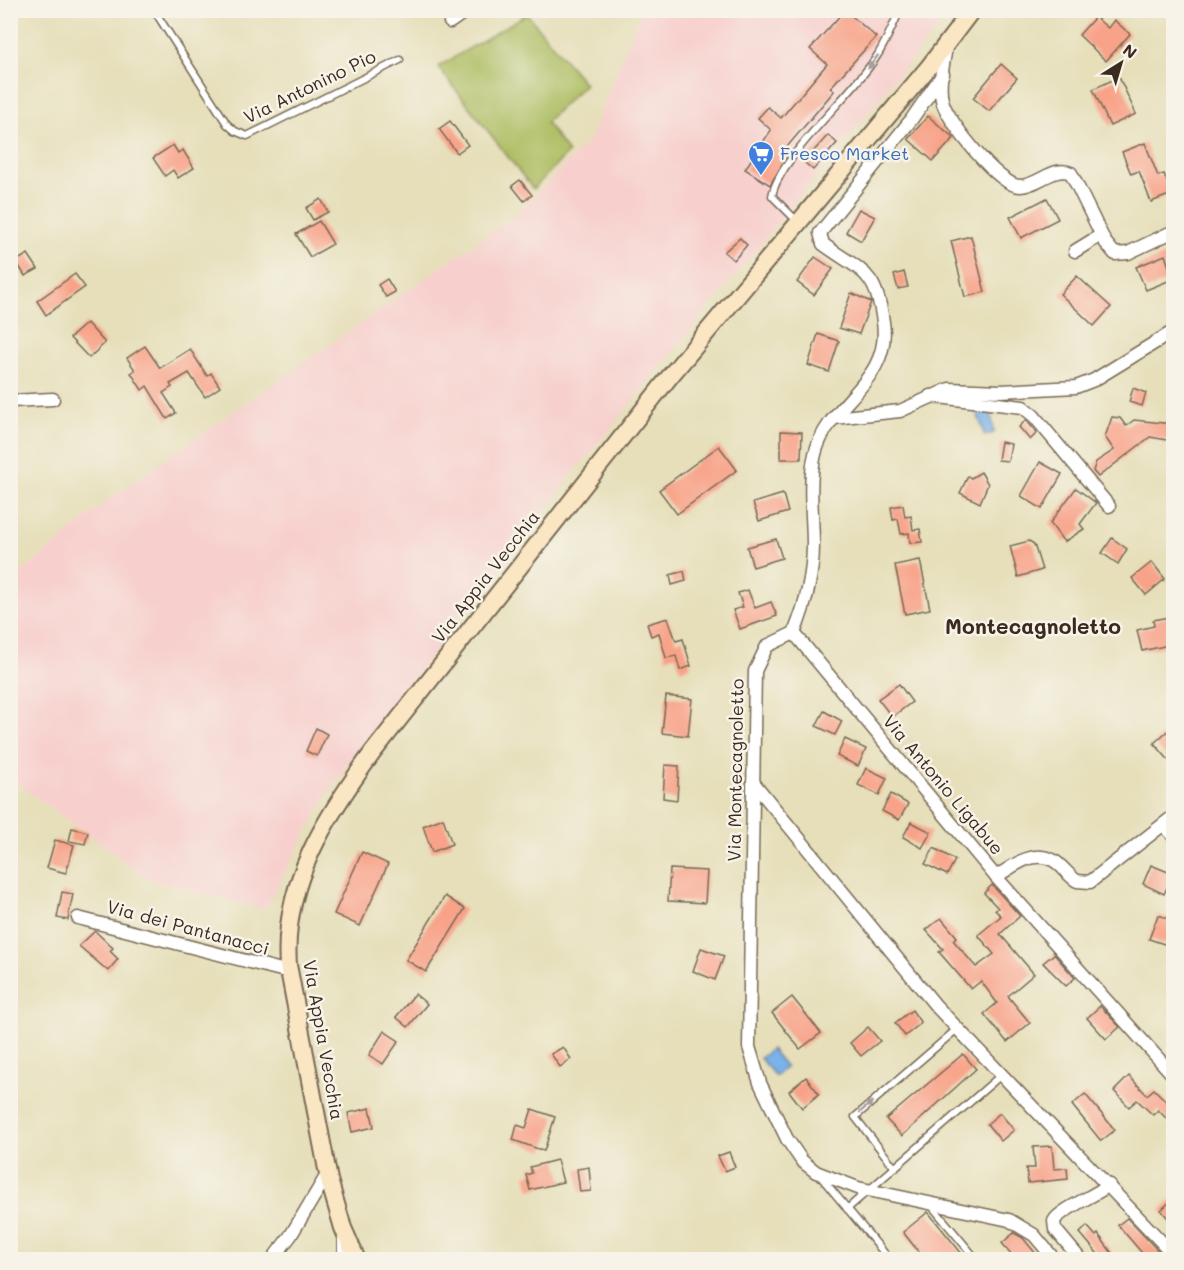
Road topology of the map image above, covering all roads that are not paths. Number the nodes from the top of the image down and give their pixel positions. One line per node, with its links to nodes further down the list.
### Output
1 (154, 10): 7 (lane, Via Antonino Pio)
2 (467, 10): 5 (street)
3 (900, 10): 9 (lane, one-way to 9)
4 (972, 10): 6 (main road, Via Appia Vecchia)
5 (450, 22)
6 (946, 45): 8 (street); 9 (main road, Via Appia Vecchia)
7 (400, 60)
8 (942, 74): 11 (street); 17 (street)
9 (798, 222): 25 (main road, Via Appia Vecchia)
10 (1173, 231): 11 (street)
11 (1101, 235): 12 (street)
12 (1075, 251)
13 (1173, 331): 14 (street)
14 (930, 396): 17 (street); 18 (street)
15 (53, 399): 16 (street)
16 (10, 401)
17 (834, 418): 19 (street)
18 (1109, 506)
19 (794, 633): 20 (street, Via Montecagnoletto); 23 (street, Via Antonio Ligabue)
20 (753, 782): 26 (street); 30 (street, Via Montecagnoletto)
21 (1169, 820): 22 (street); 23 (street, Via Antonio Ligabue)
22 (1173, 837)
23 (996, 877): 28 (street)
24 (78, 918): 25 (street, Via dei Pantanacci)
25 (289, 972): 31 (main road, Via Appia Vecchia)
26 (957, 1029): 27 (street); 29 (lane, one-way to 26)
27 (1000, 1076): 29 (lane); 32 (street)
28 (1173, 1076)
29 (895, 1168): 33 (lane)
30 (816, 1172): 33 (street, Via Montecagnoletto); 35 (lane)
31 (328, 1173): 36 (main road, Via Appia Vecchia); 38 (street)
32 (1109, 1185): 37 (street); 44 (street)
33 (869, 1191): 34 (street, Via Montecagnoletto); 35 (lane)
34 (929, 1203): 42 (lane); 43 (street, Via Montecagnoletto)
35 (847, 1209): 41 (lane)
36 (344, 1228): 39 (street); 40 (main road, Via Appia Vecchia)
37 (1173, 1255)
38 (272, 1260)
39 (345, 1260)
40 (357, 1260)
41 (890, 1260)
42 (977, 1260)
43 (1055, 1260)
44 (1081, 1260)

